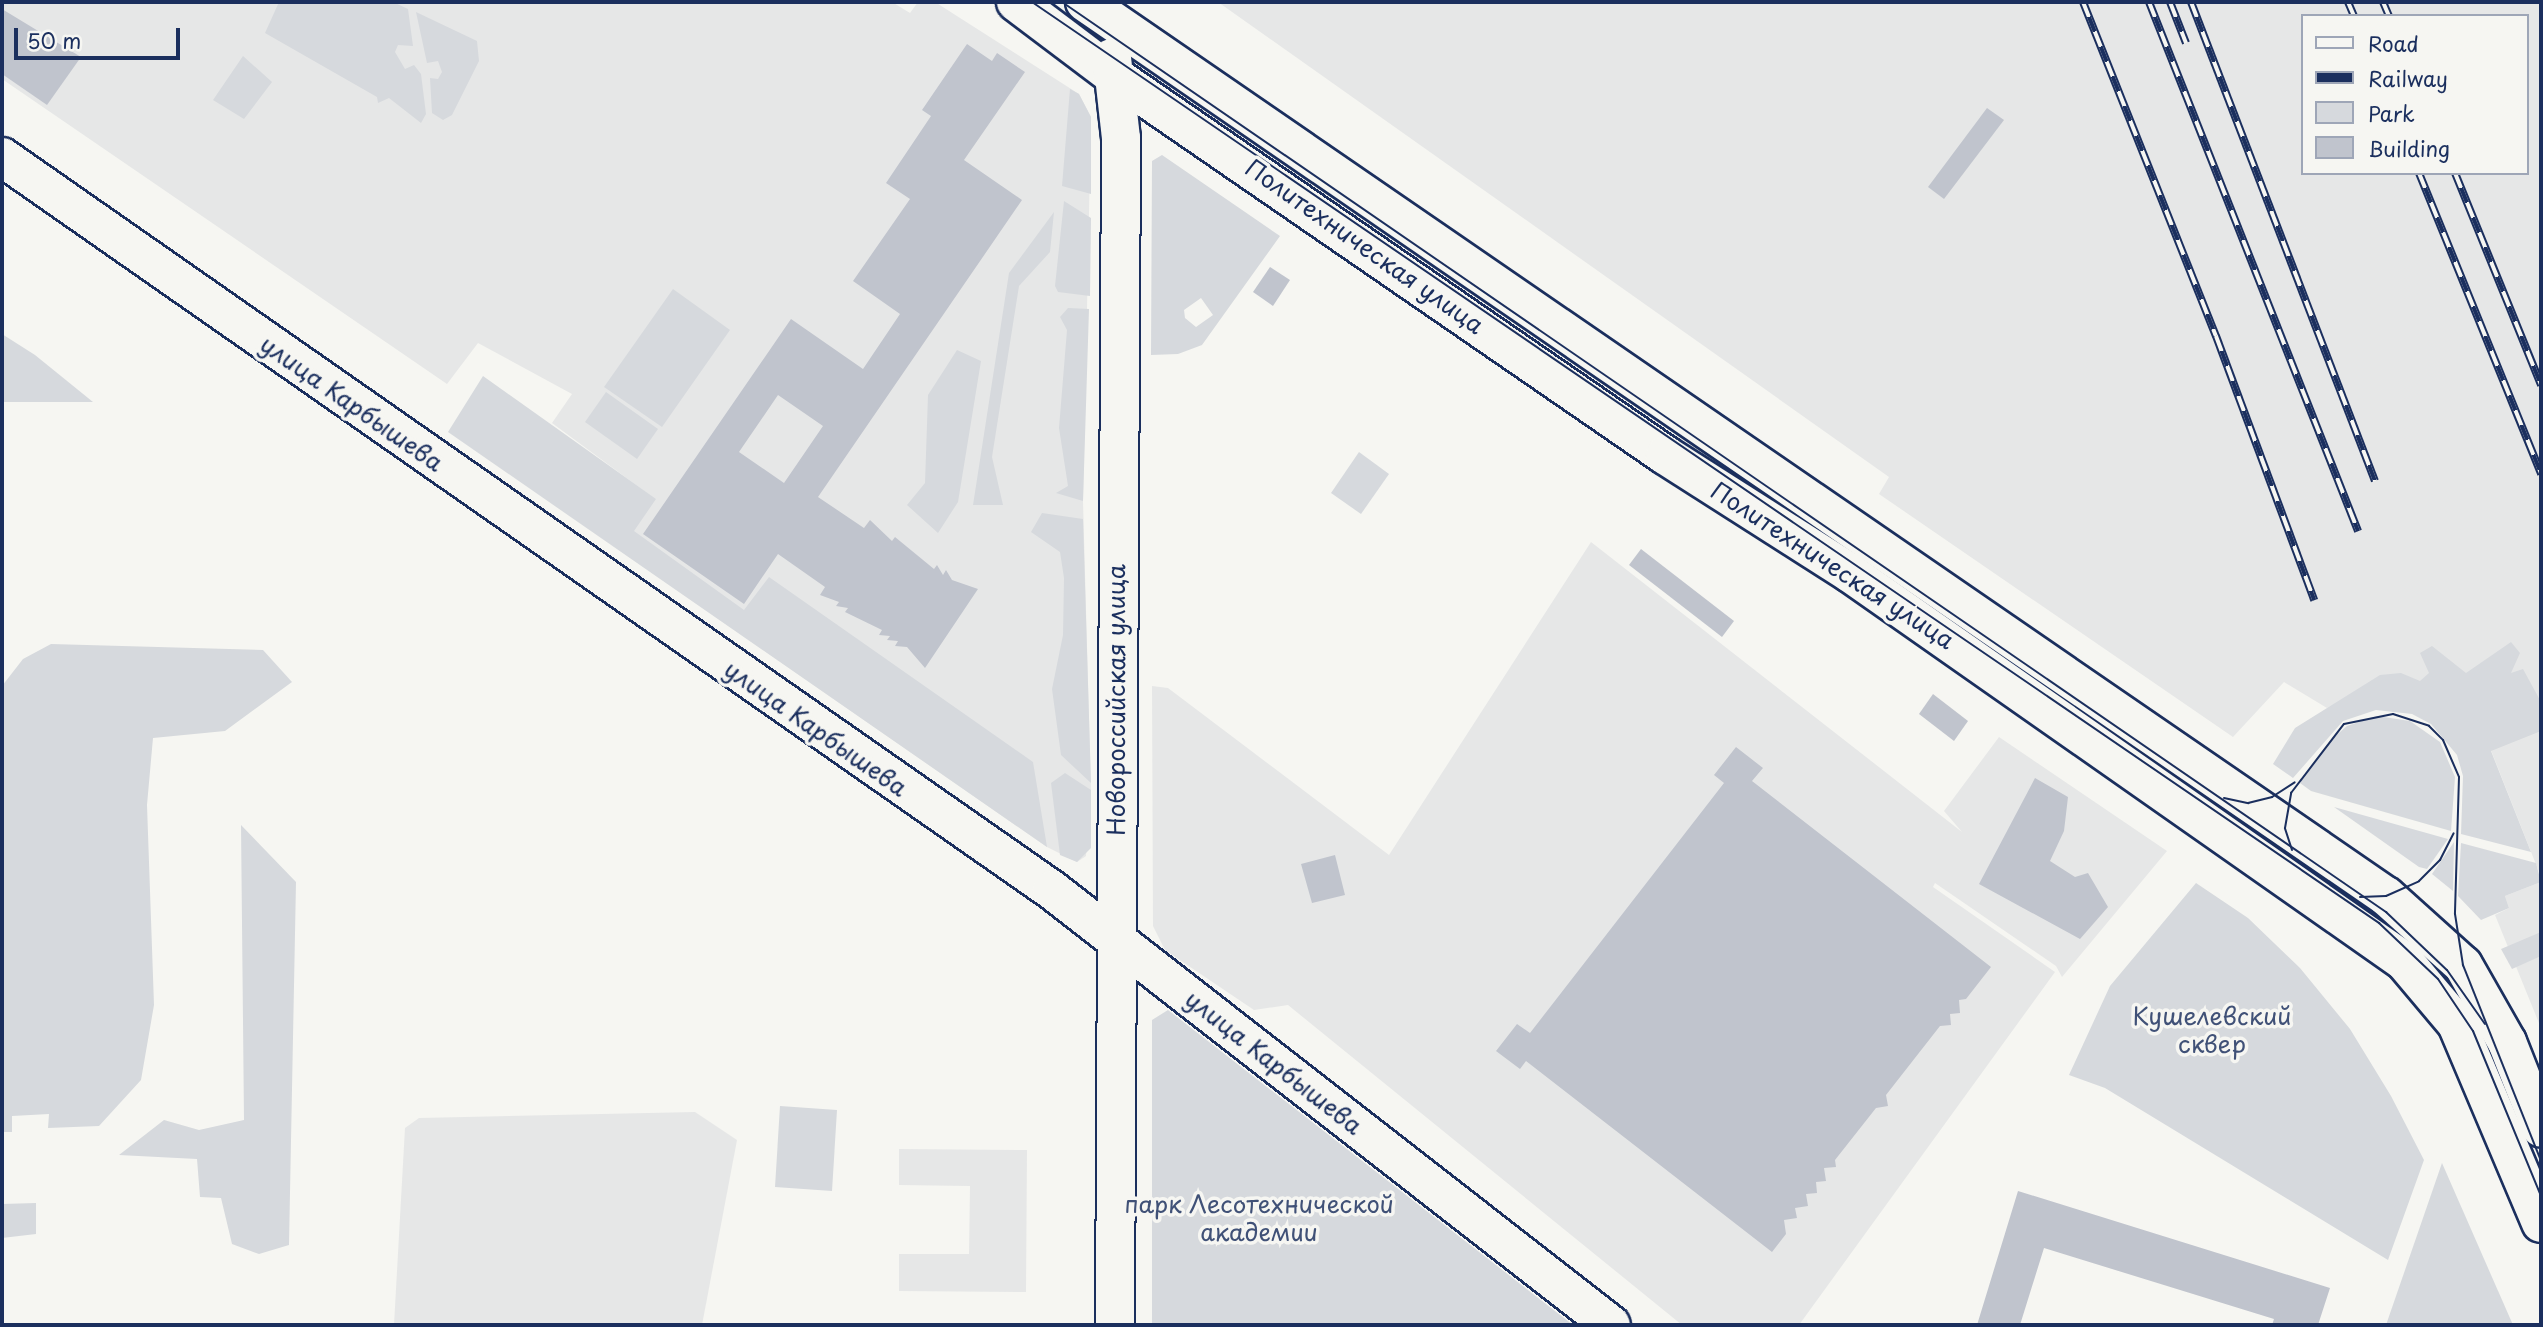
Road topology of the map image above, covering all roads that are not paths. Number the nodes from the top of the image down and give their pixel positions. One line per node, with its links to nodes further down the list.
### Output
1 (1016, 2): 3 (main road, Политехническая улица)
2 (1100, 7): 3 (main road, Новороссийская улица); 6 (main road, Политехническая улица)
3 (1113, 75): 5 (main road, Новороссийская улица); 7 (main road, Политехническая улица)
4 (2, 157): 5 (main road, улица Карбышева)
5 (1115, 942): 8 (main road, Новороссийская улица); 9 (main road, улица Карбышева)
6 (2541, 1128)
7 (2541, 1223)
8 (1115, 1325)
9 (1611, 1325)

